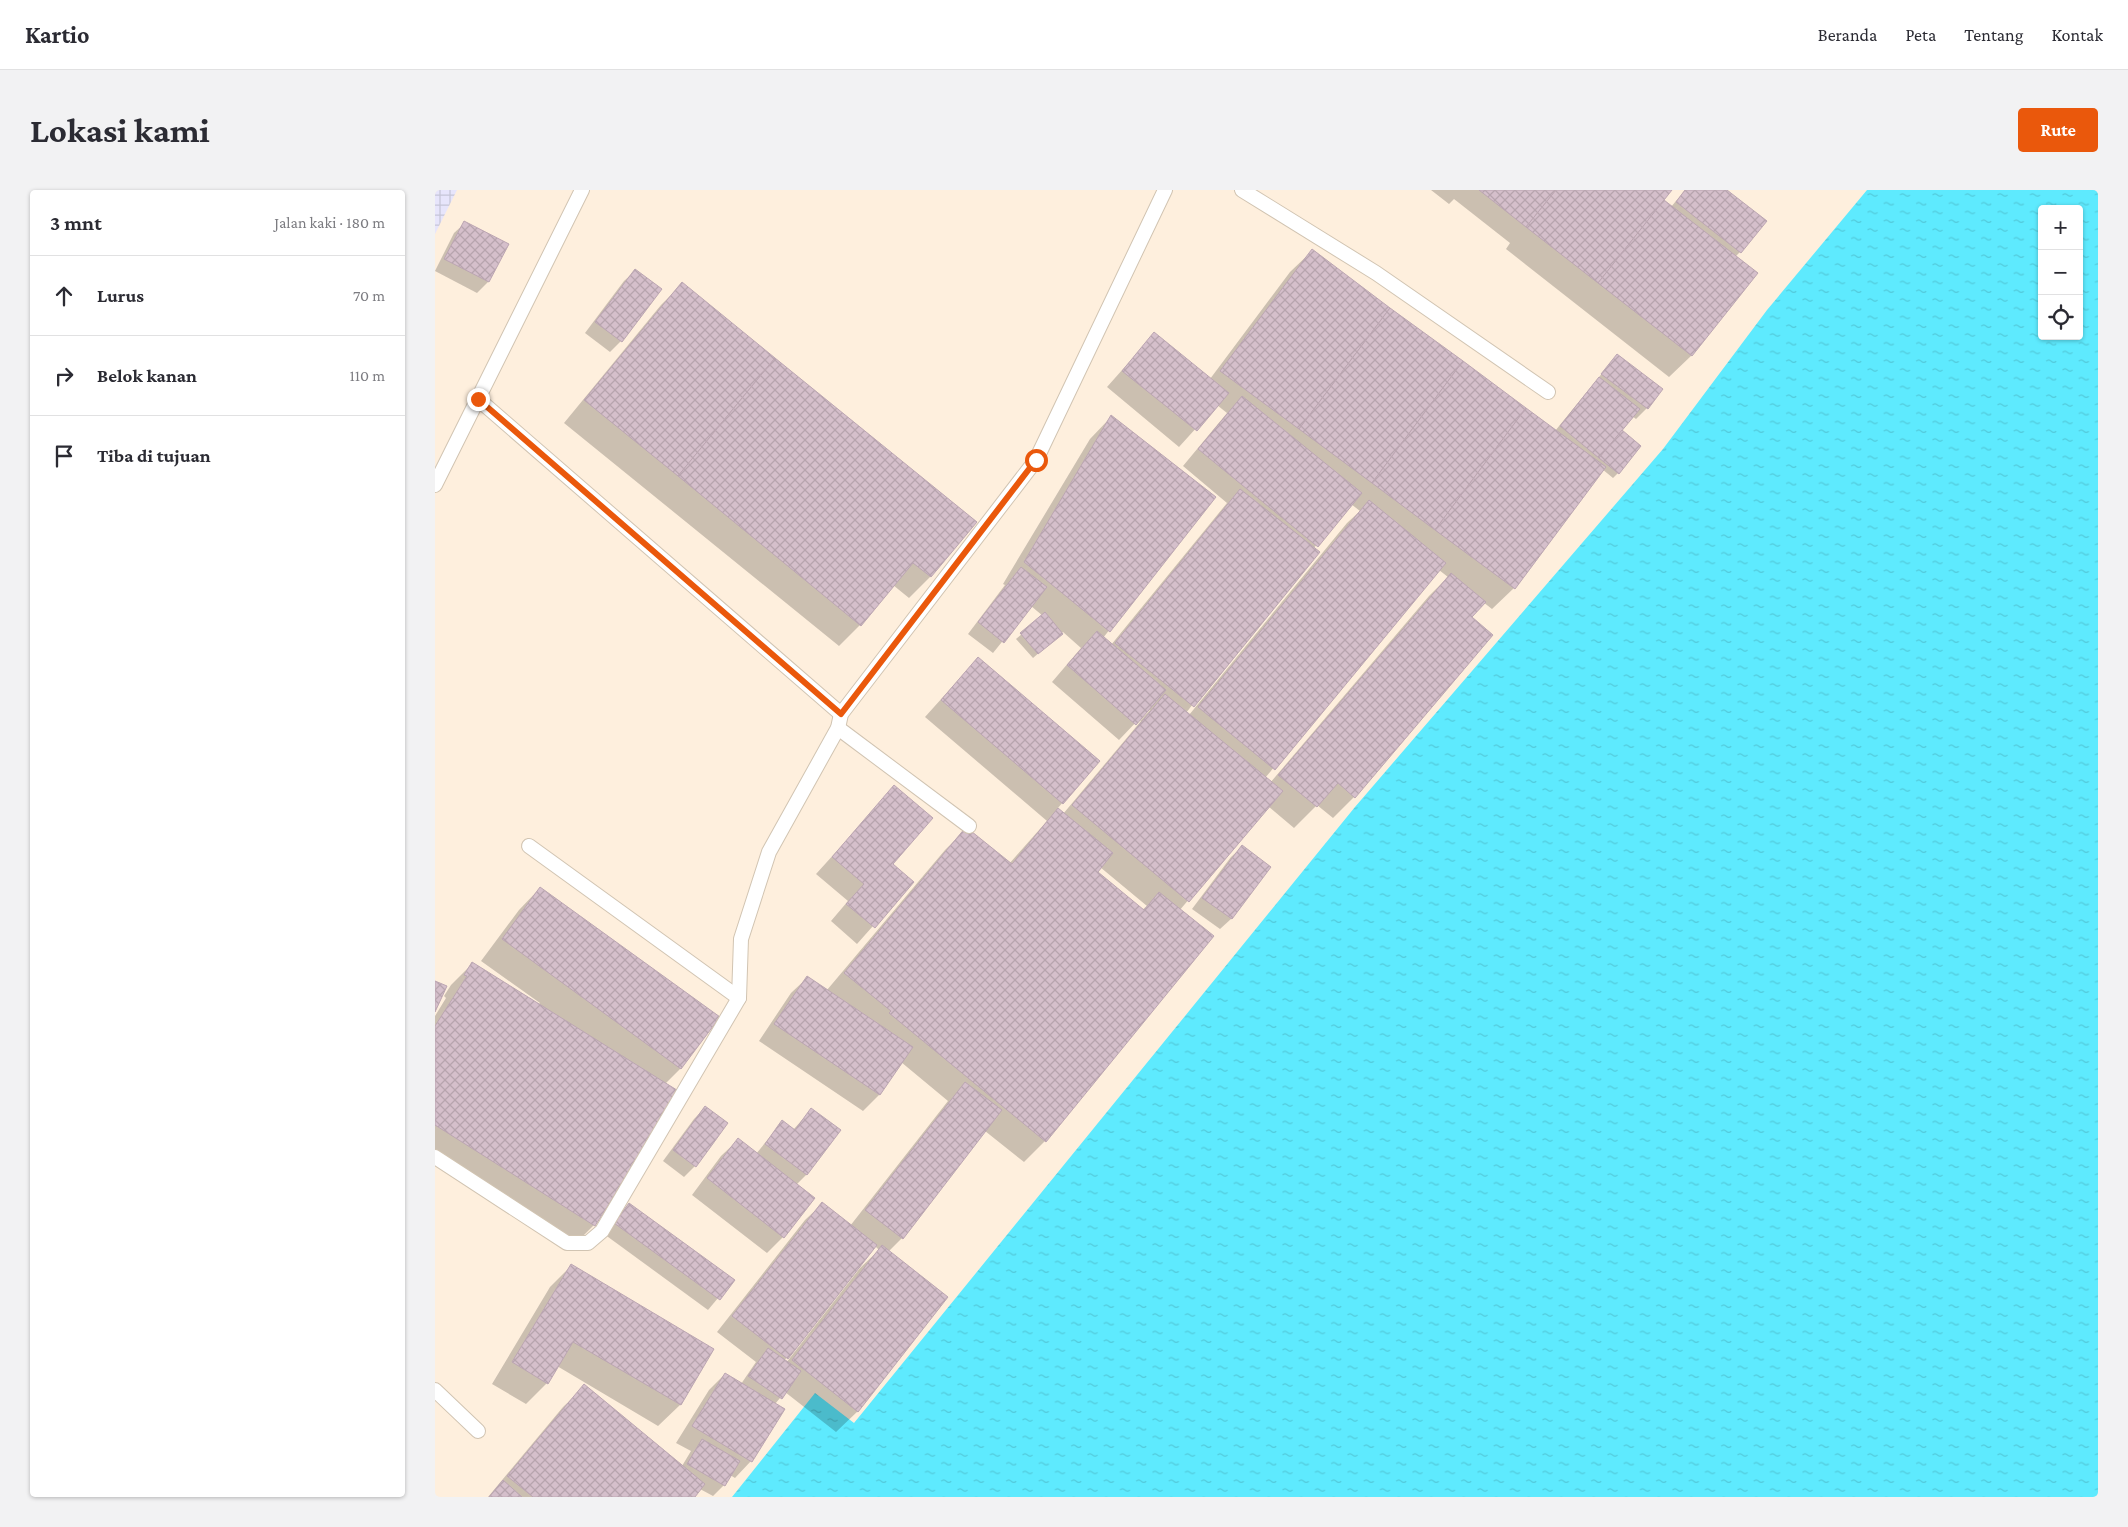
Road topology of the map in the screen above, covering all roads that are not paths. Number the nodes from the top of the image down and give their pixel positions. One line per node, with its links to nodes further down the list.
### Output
1 (582, 190): 5 (lane)
2 (1165, 190): 7 (lane)
3 (1242, 190): 4 (lane)
4 (1548, 392)
5 (478, 399): 6 (lane); 7 (lane)
6 (435, 485)
7 (839, 721): 8 (lane); 10 (lane)
8 (969, 826)
9 (529, 846): 10 (lane)
10 (739, 998): 11 (lane)
11 (435, 1157)
12 (435, 1390): 13 (lane)
13 (478, 1431)

